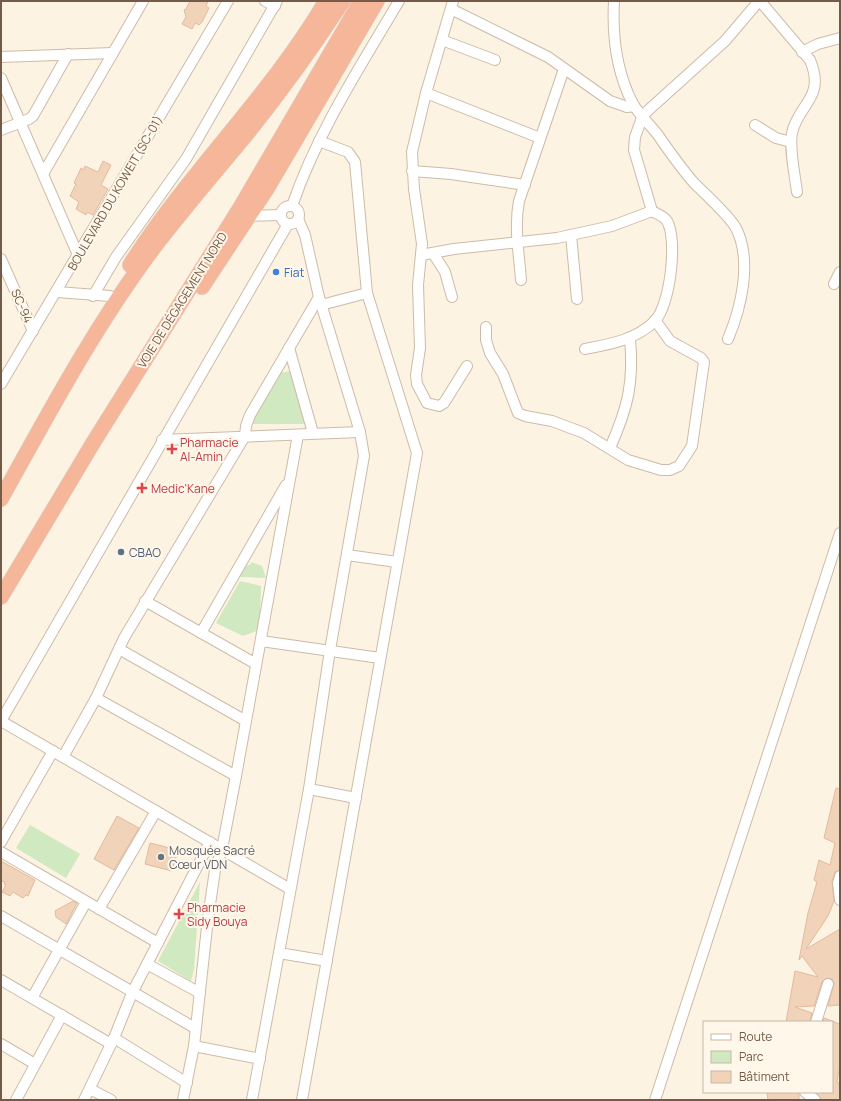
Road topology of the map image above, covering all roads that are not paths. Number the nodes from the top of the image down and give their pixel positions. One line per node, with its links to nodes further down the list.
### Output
1 (144, 1): 16 (street)
2 (228, 1): 44 (street, BOULEVARD DU KOWEIT (SC-01))
3 (265, 1): 11 (street)
4 (326, 1): 53 (highway)
5 (343, 1): 67 (highway)
6 (361, 1): 37 (highway, VOIE DE DÉGAGEMENT NORD)
7 (377, 1): 37 (highway)
8 (399, 1): 29 (street)
9 (614, 1): 23 (street)
10 (759, 1): 15 (street); 24 (street)
11 (276, 4): 52 (street)
12 (452, 5): 14 (street); 20 (street)
13 (840, 38): 15 (street)
14 (442, 40): 19 (street); 22 (street)
15 (802, 52): 30 (street)
16 (113, 53): 17 (street); 32 (street)
17 (68, 54): 18 (street); 25 (street)
18 (1, 57)
19 (495, 60)
20 (564, 69): 23 (street); 28 (street)
21 (1, 78): 25 (street)
22 (426, 93): 28 (street); 31 (street)
23 (634, 106): 24 (street)
24 (643, 115): 36 (street); 61 (street)
25 (20, 122): 27 (street); 32 (street)
26 (755, 125): 30 (street)
27 (1, 130)
28 (540, 138): 33 (street)
29 (319, 141): 35 (street); 51 (street)
30 (791, 142): 34 (street)
31 (412, 171): 33 (street); 45 (street)
32 (43, 174): 44 (street)
33 (525, 185): 42 (street)
34 (796, 192)
35 (292, 206): 38 (street); 39 (street)
36 (652, 211): 41 (street); 57 (street)
37 (245, 212): 38 (street); 79 (highway, VOIE DE DÉGAGEMENT NORD)
38 (281, 215): 40 (street)
39 (298, 219): 40 (street); 56 (street)
40 (288, 224): 72 (street)
41 (571, 235): 42 (street); 55 (street)
42 (516, 242): 43 (street); 48 (street)
43 (434, 253): 45 (street); 54 (street)
44 (78, 255): 50 (street, BOULEVARD DU KOWEIT (SC-01))
45 (421, 255): 64 (street)
46 (1, 259): 59 (street, SC-94)
47 (840, 272): 49 (street)
48 (521, 280)
49 (834, 284)
50 (57, 292): 52 (street); 59 (street, BOULEVARD DU KOWEIT (SC-01))
51 (367, 294): 56 (street); 78 (street)
52 (93, 296): 53 (street)
53 (110, 296): 67 (highway)
54 (452, 297)
55 (578, 299)
56 (320, 301): 62 (street); 68 (street)
57 (655, 320): 60 (street); 73 (street)
58 (486, 327): 73 (street)
59 (33, 331): 65 (street, BOULEVARD DU KOWEIT (SC-01))
60 (630, 338): 63 (street); 73 (street)
61 (728, 339)
62 (289, 348): 69 (street); 71 (street)
63 (586, 349)
64 (467, 366)
65 (5, 370): 66 (street, BOULEVARD DU KOWEIT (SC-01))
66 (1, 384)
67 (53, 404): 75 (highway)
68 (360, 432): 69 (street); 77 (street)
69 (313, 433): 70 (street)
70 (298, 435): 71 (street); 74 (street)
71 (245, 436): 72 (street); 80 (street)
72 (162, 440): 88 (street)
73 (610, 448)
74 (290, 478): 81 (street); 82 (street)
75 (1, 499)
76 (840, 533): 133 (street)
77 (347, 554): 78 (street); 84 (street)
78 (397, 562): 85 (street)
79 (1, 597)
80 (145, 602): 81 (street); 83 (street)
81 (201, 633): 86 (street)
82 (261, 641): 84 (street); 86 (street)
83 (119, 649): 87 (street); 89 (street)
84 (330, 650): 85 (street); 93 (street)
85 (380, 658): 94 (street)
86 (256, 664): 89 (street)
87 (96, 698): 91 (street); 92 (street)
88 (1, 721): 90 (street)
89 (246, 721): 92 (street)
90 (53, 751): 91 (street); 96 (street)
91 (63, 757): 95 (street)
92 (236, 776): 98 (street)
93 (309, 789): 94 (street); 101 (street)
94 (356, 798): 109 (street)
95 (156, 811): 97 (street); 104 (street)
96 (1, 842)
97 (210, 842): 98 (street); 106 (street)
98 (222, 849): 101 (street); 114 (street)
99 (1, 852): 103 (street)
100 (840, 876): 102 (street)
101 (290, 889): 108 (street)
102 (840, 900)
103 (86, 902): 104 (street); 107 (street)
104 (99, 909): 106 (street)
105 (1, 916): 107 (street)
106 (158, 943): 110 (street)
107 (59, 951): 113 (street); 115 (street)
108 (279, 953): 109 (street); 122 (street)
109 (327, 961): 132 (street)
110 (147, 964): 113 (street); 114 (street)
111 (1, 980): 115 (street)
112 (828, 984): 117 (street)
113 (132, 993): 118 (street); 119 (street)
114 (200, 993): 118 (street)
115 (32, 998): 116 (street)
116 (62, 1014): 119 (street); 123 (street)
117 (816, 1021)
118 (195, 1028): 121 (street)
119 (113, 1041): 124 (street); 125 (street)
120 (1, 1044): 123 (street)
121 (194, 1046): 122 (street); 124 (street)
122 (260, 1060): 131 (street)
123 (36, 1064): 127 (street)
124 (187, 1083): 130 (street)
125 (90, 1089): 128 (street); 129 (street)
126 (806, 1093): 134 (street)
127 (16, 1100)
128 (84, 1100)
129 (111, 1100)
130 (183, 1100)
131 (252, 1100)
132 (302, 1100)
133 (655, 1100)
134 (815, 1100)

